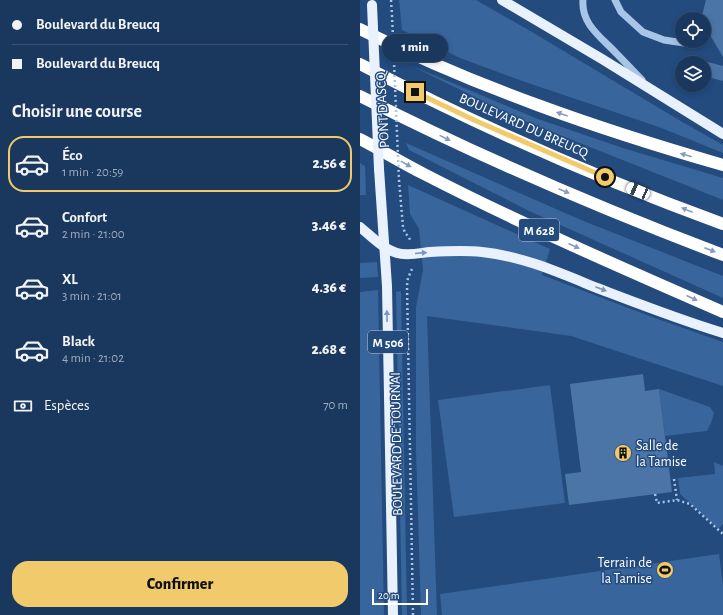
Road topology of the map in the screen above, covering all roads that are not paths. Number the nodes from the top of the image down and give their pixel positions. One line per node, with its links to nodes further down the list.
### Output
1 (502, 0): 8 (main road)
2 (583, 0): 8 (lane)
3 (615, 0): 6 (lane)
4 (372, 3): 15 (main road, PONT D'ASCQ / M 506, bridge)
5 (360, 29): 12 (highway, one-way to 5)
6 (675, 42)
7 (360, 64): 13 (highway, BOULEVARD DU BREUCQ, one-way to 7)
8 (650, 89): 10 (main road)
9 (360, 96): 16 (highway, one-way to 16)
10 (723, 134)
11 (360, 139): 17 (highway, M 628, one-way to 17)
12 (723, 165)
13 (723, 224)
14 (360, 227): 15 (main road)
15 (384, 246): 18 (main road, one-way to 18); 19 (main road, BOULEVARD DE TOURNAI / M 506, one-way to 15)
16 (723, 255)
17 (723, 312)
18 (723, 332)
19 (393, 615)

